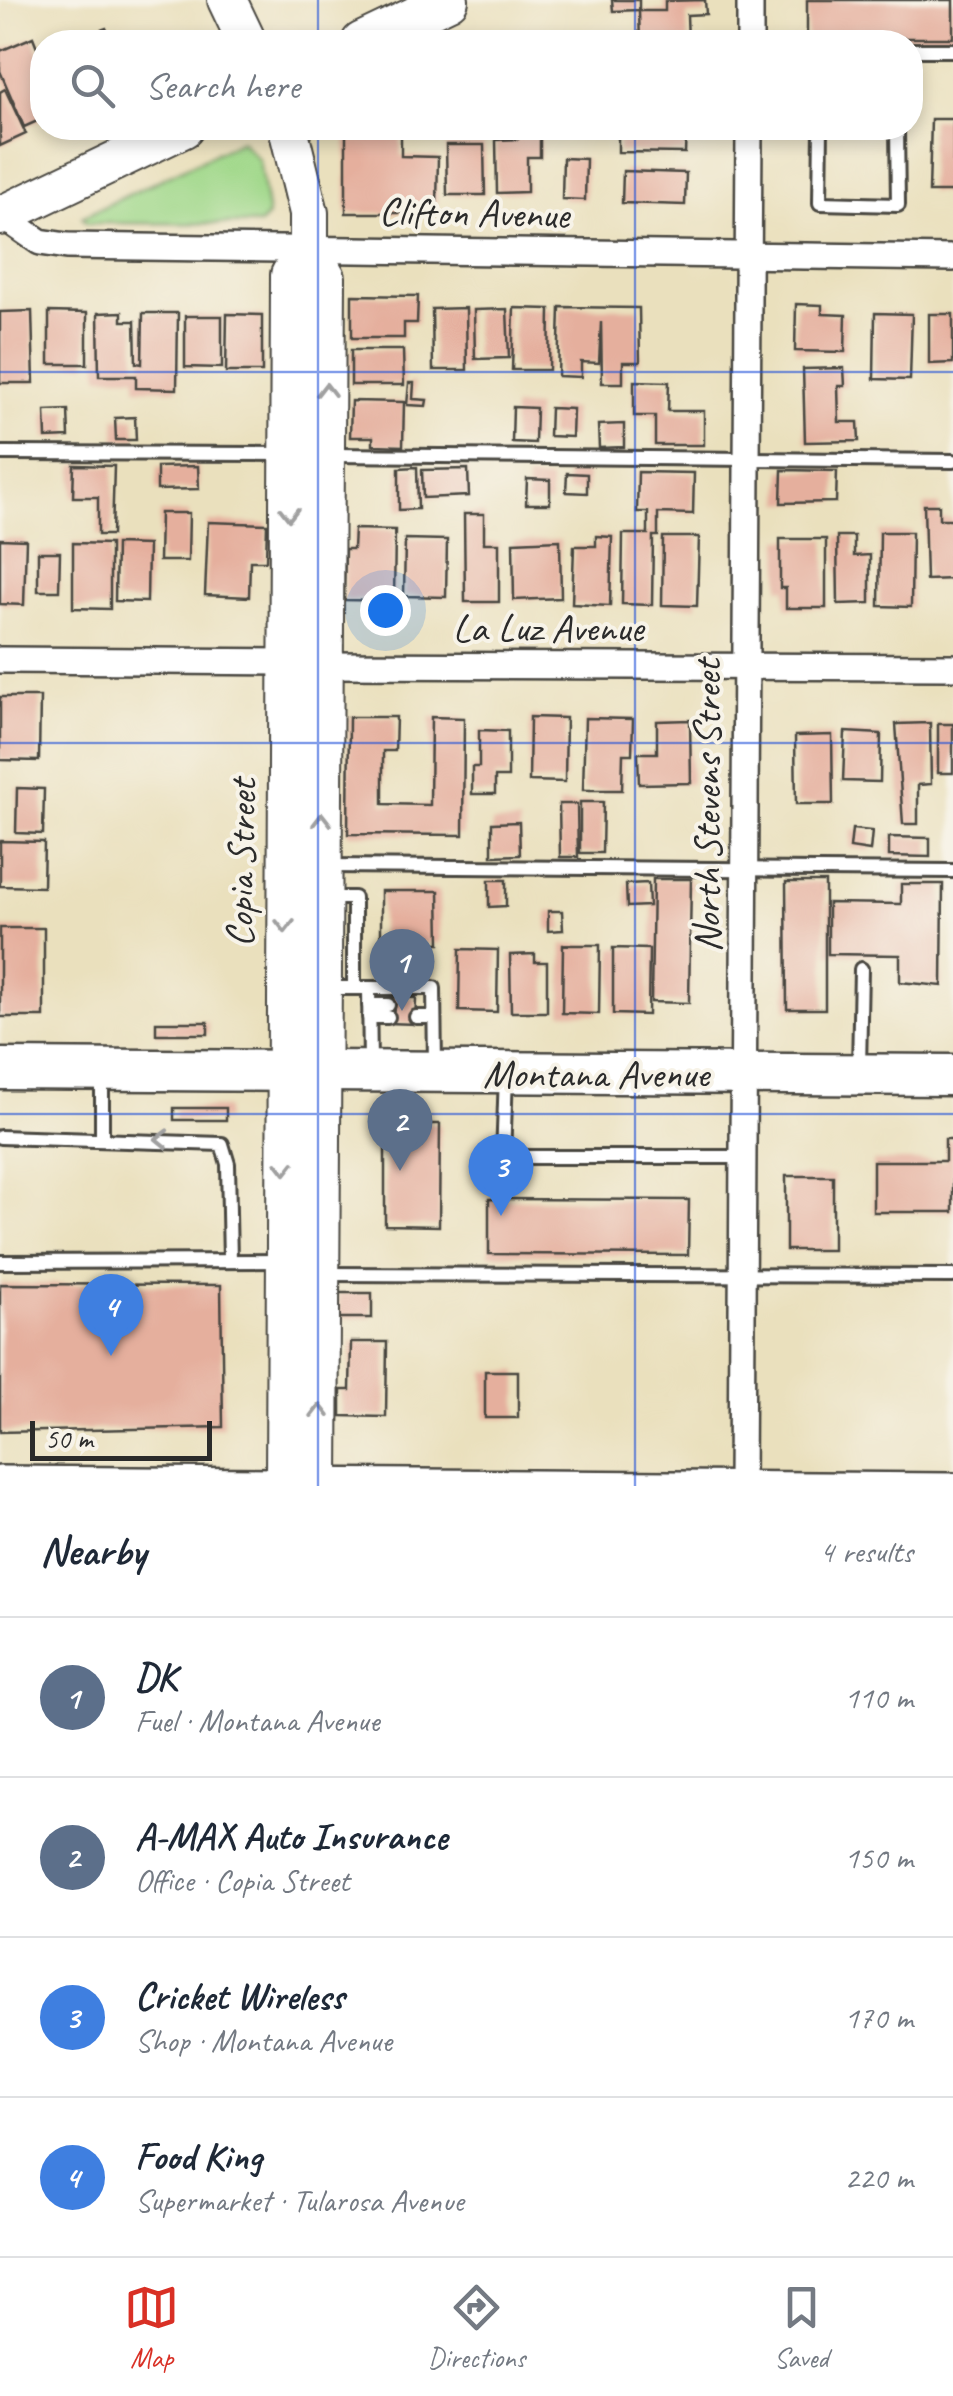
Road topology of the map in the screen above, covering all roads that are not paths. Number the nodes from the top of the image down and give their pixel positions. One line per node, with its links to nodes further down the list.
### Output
1 (226, 0): 4 (main road)
2 (449, 0): 5 (main road)
3 (750, 0): 6 (street)
4 (241, 30)
5 (386, 30)
6 (750, 30)
7 (923, 50): 8 (lane)
8 (953, 50)
9 (159, 140): 14 (main road)
10 (291, 140): 15 (main road, Copia Street)
11 (749, 140): 16 (street, North Stevens Street)
12 (820, 140): 13 (lane)
13 (898, 140)
14 (1, 216): 15 (street, Clifton Avenue)
15 (309, 247): 16 (street, Clifton Avenue); 19 (main road, Copia Street)
16 (748, 257): 17 (street, Clifton Avenue); 20 (street, North Stevens Street)
17 (953, 258)
18 (0, 453): 19 (lane)
19 (307, 455): 20 (lane); 23 (main road, Copia Street)
20 (746, 459): 21 (lane); 24 (street, North Stevens Street)
21 (953, 461)
22 (0, 660): 23 (street, La Luz Avenue)
23 (306, 664): 24 (street, La Luz Avenue); 28 (main road, Copia Street, one-way to 23); 37 (main road, Copia Street, one-way to 37)
24 (746, 666): 25 (street, La Luz Avenue); 26 (street, North Stevens Street)
25 (953, 667)
26 (744, 869): 27 (lane); 28 (lane); 41 (street, North Stevens Street)
27 (953, 871)
28 (322, 882): 30 (main road, Copia Street)
29 (861, 969): 42 (lane)
30 (348, 988): 31 (lane); 34 (lane); 37 (main road, Copia Street)
31 (369, 1011): 32 (lane); 38 (lane)
32 (388, 1011)
33 (416, 1011): 34 (lane)
34 (434, 1011): 39 (lane)
35 (0, 1069): 36 (main road, Montana Avenue)
36 (102, 1069): 37 (main road, Montana Avenue); 45 (lane)
37 (302, 1071): 38 (main road, Montana Avenue); 49 (main road, Copia Street)
38 (370, 1072): 39 (main road, Montana Avenue)
39 (435, 1072): 40 (main road, Montana Avenue)
40 (506, 1072): 41 (main road, Montana Avenue); 46 (lane)
41 (743, 1075): 42 (main road, Montana Avenue); 46 (street, North Stevens Street)
42 (859, 1076): 43 (main road, Montana Avenue)
43 (953, 1076)
44 (0, 1136): 45 (lane)
45 (102, 1138): 47 (lane, one-way to 45)
46 (743, 1157): 50 (street, North Stevens Street)
47 (230, 1260): 48 (lane); 49 (lane)
48 (0, 1262)
49 (302, 1268): 50 (lane); 53 (main road, Copia Street)
50 (742, 1274): 51 (lane); 54 (street, North Stevens Street)
51 (953, 1276)
52 (0, 1479): 53 (street)
53 (302, 1483): 54 (street)
54 (740, 1485): 55 (street)
55 (953, 1486)

